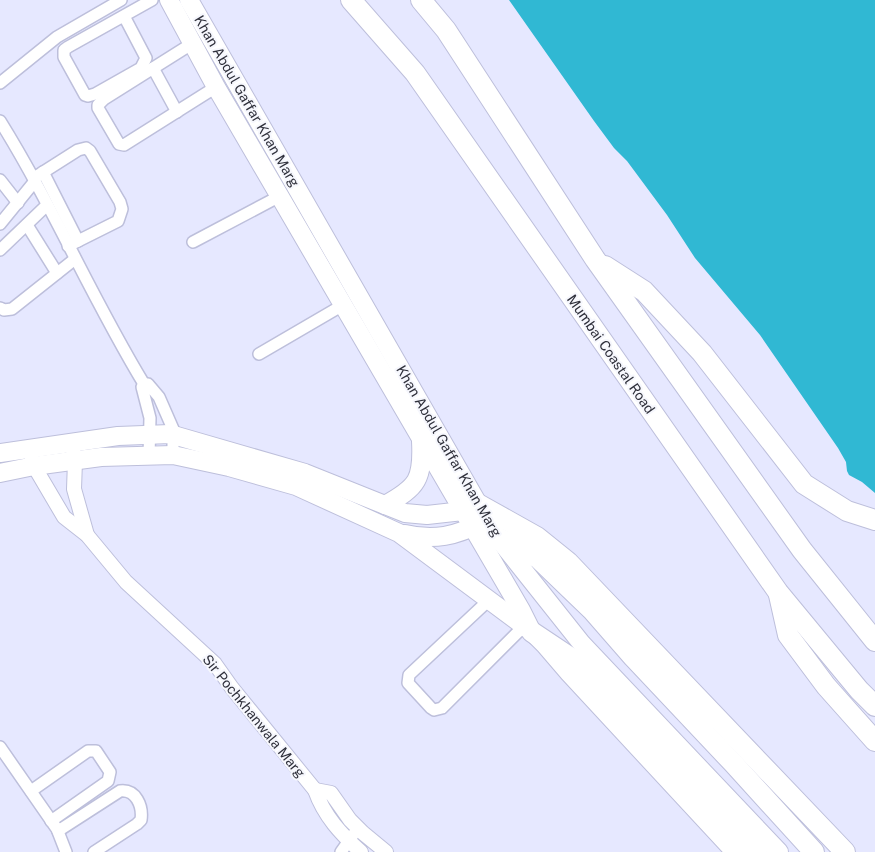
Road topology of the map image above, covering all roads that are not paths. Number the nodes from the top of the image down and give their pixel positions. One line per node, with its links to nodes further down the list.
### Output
1 (121, 0): 10 (street)
2 (152, 0): 7 (street)
3 (169, 0): 8 (main road, Khan Abdul Gaffar Khan Marg)
4 (189, 0): 44 (main road, Khan Abdul Gaffar Khan Marg)
5 (351, 0): 48 (highway, Mumbai Coastal Road)
6 (421, 0): 25 (highway)
7 (124, 16): 7 (street)
8 (193, 43): 9 (street); 11 (main road, Khan Abdul Gaffar Khan Marg)
9 (153, 68): 12 (street); 12 (street)
10 (0, 83)
11 (216, 87): 12 (street); 16 (main road, Khan Abdul Gaffar Khan Marg)
12 (177, 112)
13 (0, 121): 14 (street)
14 (37, 177): 17 (street); 18 (street); 22 (street); 22 (street)
15 (0, 180): 17 (street)
16 (280, 196): 21 (street); 27 (main road, Khan Abdul Gaffar Khan Marg)
17 (18, 203): 19 (street)
18 (47, 205): 20 (street); 22 (street)
19 (0, 224)
20 (27, 225): 23 (street); 26 (street)
21 (193, 242)
22 (73, 243): 24 (street)
23 (0, 250)
24 (75, 259): 26 (street); 30 (street)
25 (595, 259): 45 (highway); 51 (highway)
26 (57, 272): 28 (street)
27 (344, 305): 29 (street); 33 (main road, Khan Abdul Gaffar Khan Marg)
28 (0, 308)
29 (259, 354)
30 (144, 384): 31 (street); 32 (street)
31 (150, 435): 32 (main road); 34 (main road); 38 (street)
32 (173, 435): 37 (street); 41 (main road)
33 (421, 439): 43 (main road); 44 (main road, Khan Abdul Gaffar Khan Marg)
34 (71, 442): 35 (main road); 39 (street, Sir Pochkhanwala Marg)
35 (30, 448): 36 (main road); 40 (street, Sir Pochkhanwala Marg)
36 (0, 453)
37 (173, 455): 38 (main road); 41 (main road)
38 (149, 456): 39 (main road)
39 (75, 461): 40 (main road); 47 (street, Sir Pochkhanwala Marg)
40 (34, 466): 42 (main road); 47 (street, Sir Pochkhanwala Marg)
41 (259, 467): 43 (main road); 46 (main road)
42 (0, 473)
43 (384, 505): 44 (main road)
44 (480, 520): 46 (main road); 50 (main road, Khan Abdul Gaffar Khan Marg); 67 (main road, Khan Abdul Gaffar Khan Marg); 68 (highway); 69 (highway)
45 (875, 520)
46 (399, 533): 49 (main road)
47 (87, 535): 55 (street, Sir Pochkhanwala Marg)
48 (778, 592): 52 (highway, Mumbai Coastal Road); 53 (highway)
49 (489, 600): 50 (main road); 50 (street)
50 (528, 629): 65 (main road, Khan Abdul Gaffar Khan Marg); 66 (highway)
51 (875, 641)
52 (875, 706)
53 (875, 741)
54 (0, 748): 56 (street)
55 (315, 790): 58 (street); 60 (street)
56 (31, 791): 57 (street); 57 (street)
57 (54, 826): 61 (street); 62 (street)
58 (358, 828): 59 (street); 60 (street)
59 (371, 840): 63 (street); 64 (street)
60 (344, 846): 63 (street)
61 (66, 852)
62 (94, 852)
63 (362, 852)
64 (386, 852)
65 (735, 852)
66 (757, 852)
67 (779, 852)
68 (814, 852)
69 (845, 852)

